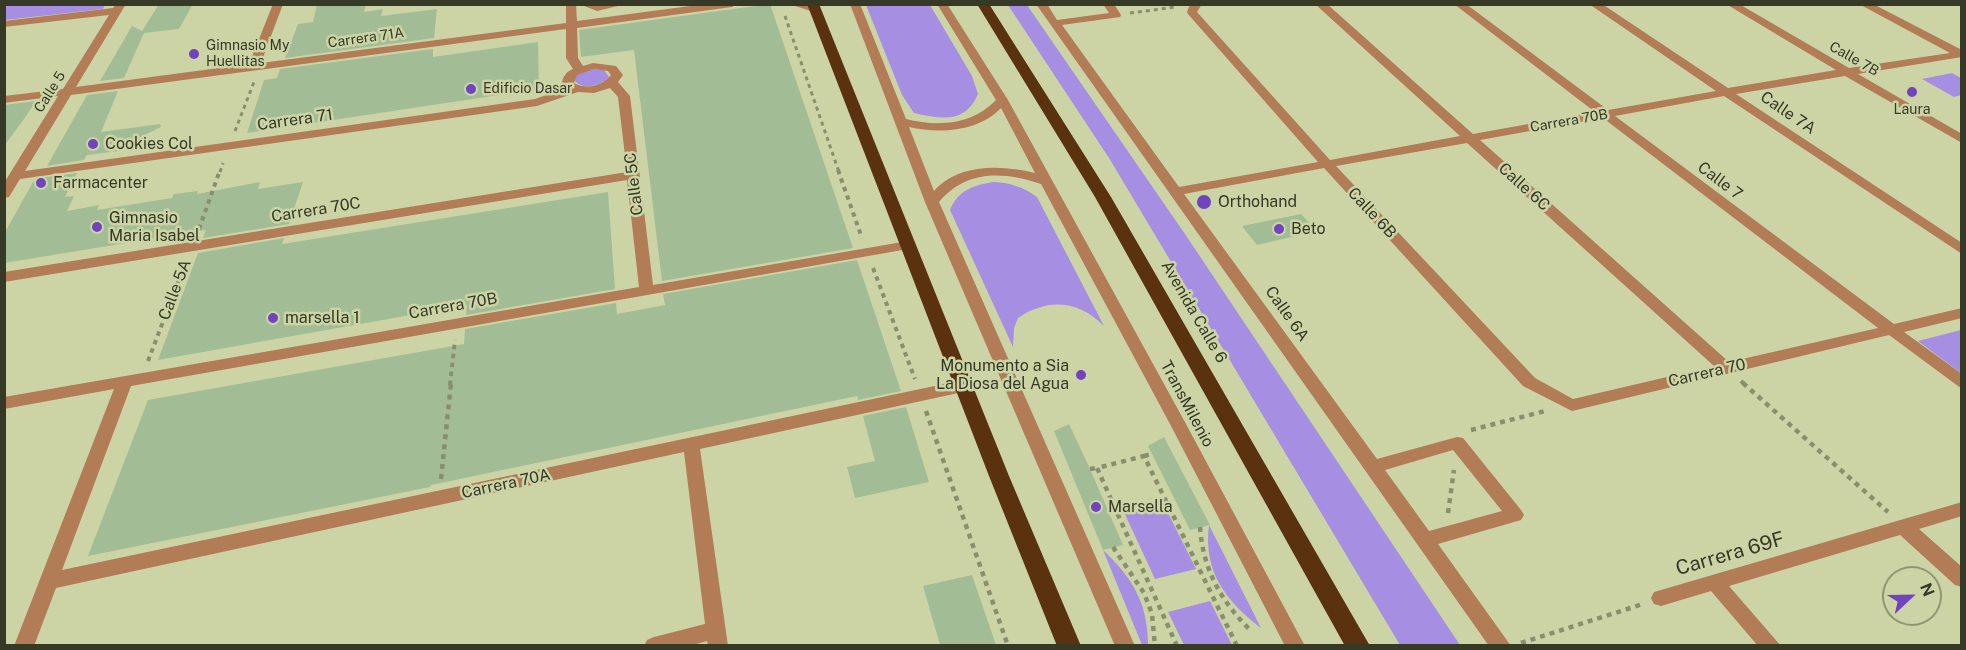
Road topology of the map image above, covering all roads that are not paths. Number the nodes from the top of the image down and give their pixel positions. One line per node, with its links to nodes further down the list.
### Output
1 (278, 4): 25 (street)
2 (584, 4): 15 (street); 16 (street)
3 (732, 4): 17 (street, Carrera 71A)
4 (794, 4): 19 (street)
5 (855, 4): 35 (street)
6 (942, 4): 33 (street, TransMilenio)
7 (983, 4): 72 (highway, Avenida Calle 6)
8 (1041, 4): 21 (street, Calle 6A)
9 (1108, 4): 21 (street)
10 (1320, 4): 36 (street, Calle 6C)
11 (1459, 4): 34 (street, Calle 7)
12 (1594, 4): 31 (street, Calle 7A)
13 (1731, 4): 27 (street, Calle 7B)
14 (1864, 4): 24 (street)
15 (571, 5): 23 (street)
16 (617, 5)
17 (725, 5): 23 (street, Carrera 71A)
18 (1190, 5): 38 (street, Calle 6B)
19 (813, 7): 45 (highway)
20 (119, 8): 22 (street); 30 (street, Calle 5)
21 (1055, 23): 42 (street, Calle 6A)
22 (4, 24)
23 (571, 26): 25 (street, Carrera 71A); 26 (street)
24 (1961, 54): 27 (street, Carrera 70B)
25 (256, 67): 30 (street, Carrera 71A)
26 (579, 69): 28 (street, Calle 5C); 29 (street)
27 (1845, 72): 31 (street, Carrera 70B); 37 (street, Calle 7B)
28 (612, 82): 29 (street, Carrera 71); 40 (street, Calle 5C)
29 (577, 89): 39 (street, Carrera 71)
30 (67, 92): 32 (street, Carrera 71A); 39 (street, Calle 5)
31 (1727, 92): 34 (street, Carrera 70B); 46 (street, Calle 7A)
32 (4, 100)
33 (1002, 100): 35 (street); 41 (street, TransMilenio)
34 (1605, 114): 36 (street, Carrera 70B); 50 (street, Calle 7)
35 (900, 121): 44 (street)
36 (1470, 139): 38 (street, Carrera 70B); 51 (street, Calle 6C)
37 (1962, 139)
38 (1328, 165): 42 (street, Carrera 70B); 56 (street, Calle 6B)
39 (15, 176): 43 (street, Calle 5)
40 (633, 176): 47 (street, Carrera 70C); 48 (street, Calle 5C)
41 (1046, 181): 44 (street); 71 (street, TransMilenio)
42 (1178, 191): 58 (street, Calle 6A)
43 (4, 194)
44 (932, 202): 70 (street)
45 (908, 245): 48 (street, Carrera 70B); 54 (highway)
46 (1962, 250)
47 (4, 277)
48 (647, 291): 52 (street, Carrera 70B)
49 (1962, 312): 50 (street, Carrera 70)
50 (1890, 329): 51 (street, Carrera 70); 53 (street, Calle 7)
51 (1727, 369): 56 (street, Carrera 70)
52 (133, 381): 55 (street, Carrera 70B); 63 (street)
53 (1962, 383)
54 (963, 386): 57 (street, Carrera 70A); 69 (highway)
55 (4, 403)
56 (1572, 405)
57 (691, 444): 63 (street, Carrera 70A); 66 (street)
58 (1372, 467): 61 (street, Calle 6A); 61 (street)
59 (1962, 509): 60 (street, Carrera 69F)
60 (1903, 526): 62 (street); 64 (street, Carrera 69F)
61 (1425, 540): 73 (street, Calle 6A)
62 (1962, 579)
63 (49, 581): 67 (street)
64 (1714, 582): 65 (street, Carrera 69F); 74 (street)
65 (1661, 598)
66 (717, 638): 68 (street)
67 (24, 645)
68 (654, 645)
69 (1069, 645)
70 (1125, 645)
71 (1295, 645)
72 (1359, 645)
73 (1502, 645)
74 (1771, 645)

